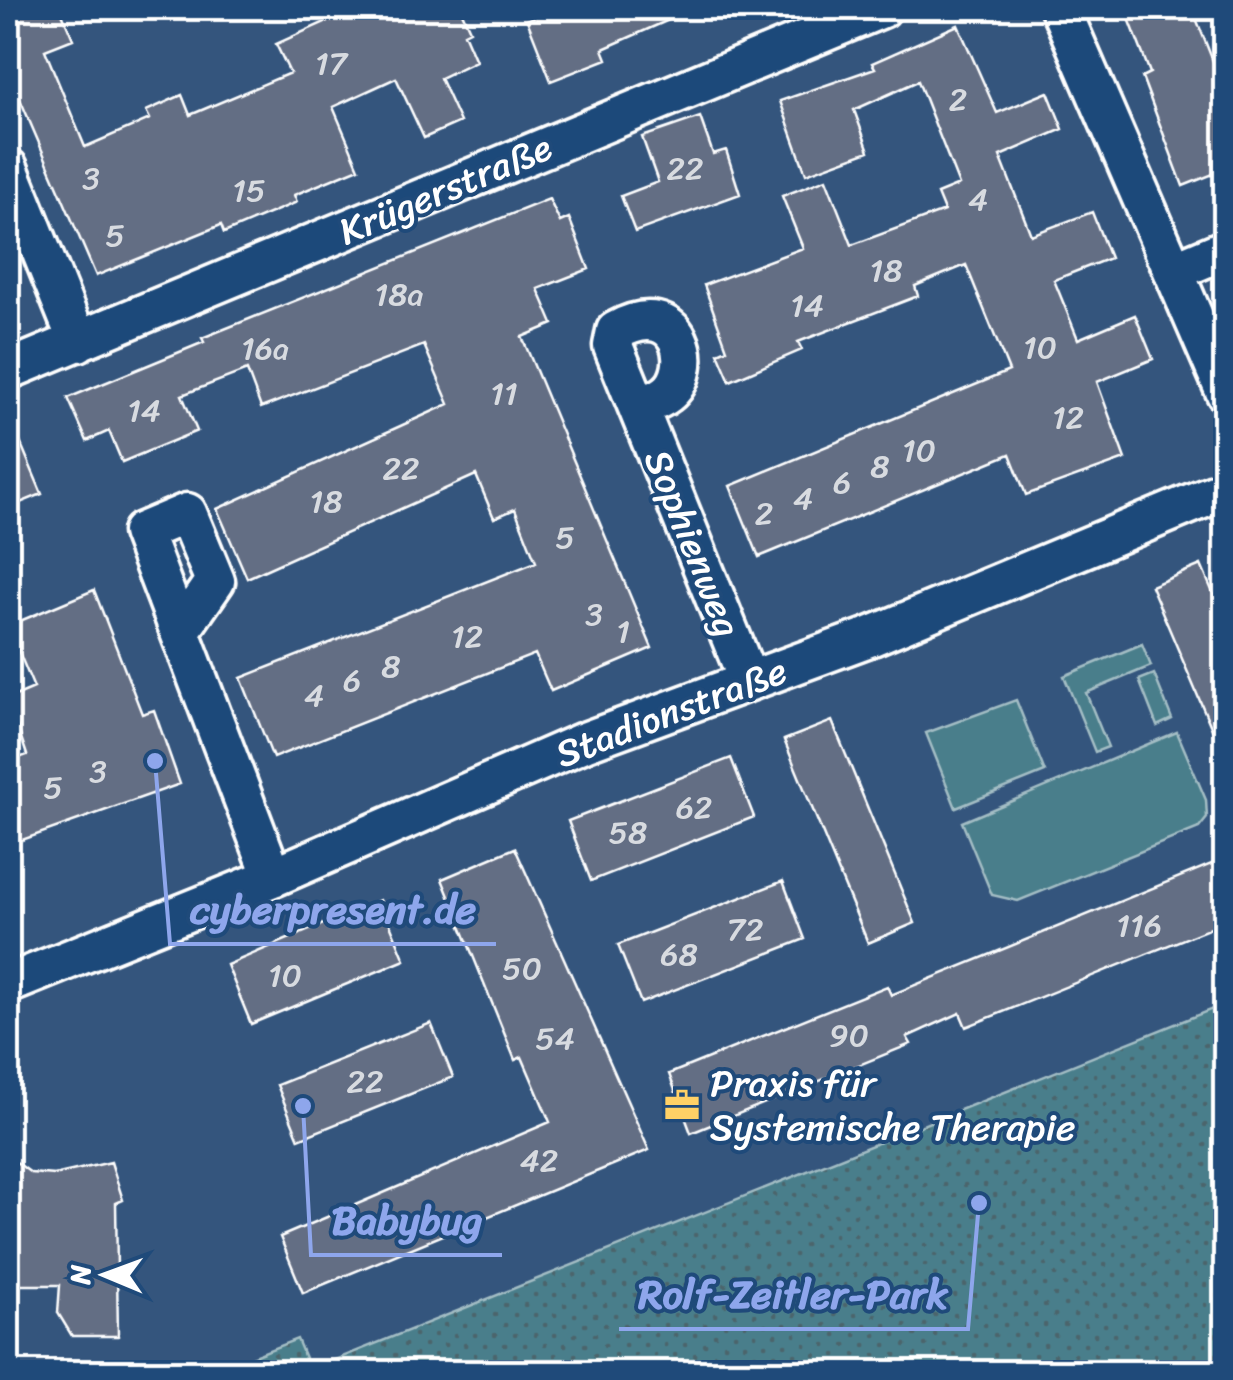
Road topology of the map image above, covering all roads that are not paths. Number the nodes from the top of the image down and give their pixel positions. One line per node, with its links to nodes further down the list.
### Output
1 (882, 8): 6 (street, Krügerstraße)
2 (1060, 8): 5 (street)
3 (8, 168): 6 (street)
4 (1226, 249): 5 (street)
5 (1174, 271): 8 (street)
6 (78, 342): 7 (street, Krügerstraße)
7 (8, 370)
8 (1226, 393)
9 (638, 408): 12 (street, Sophienweg)
10 (1226, 489): 12 (street, Stadionstraße)
11 (181, 630): 13 (street)
12 (748, 679): 13 (street, Stadionstraße)
13 (273, 877): 14 (street, Stadionstraße)
14 (8, 984)

